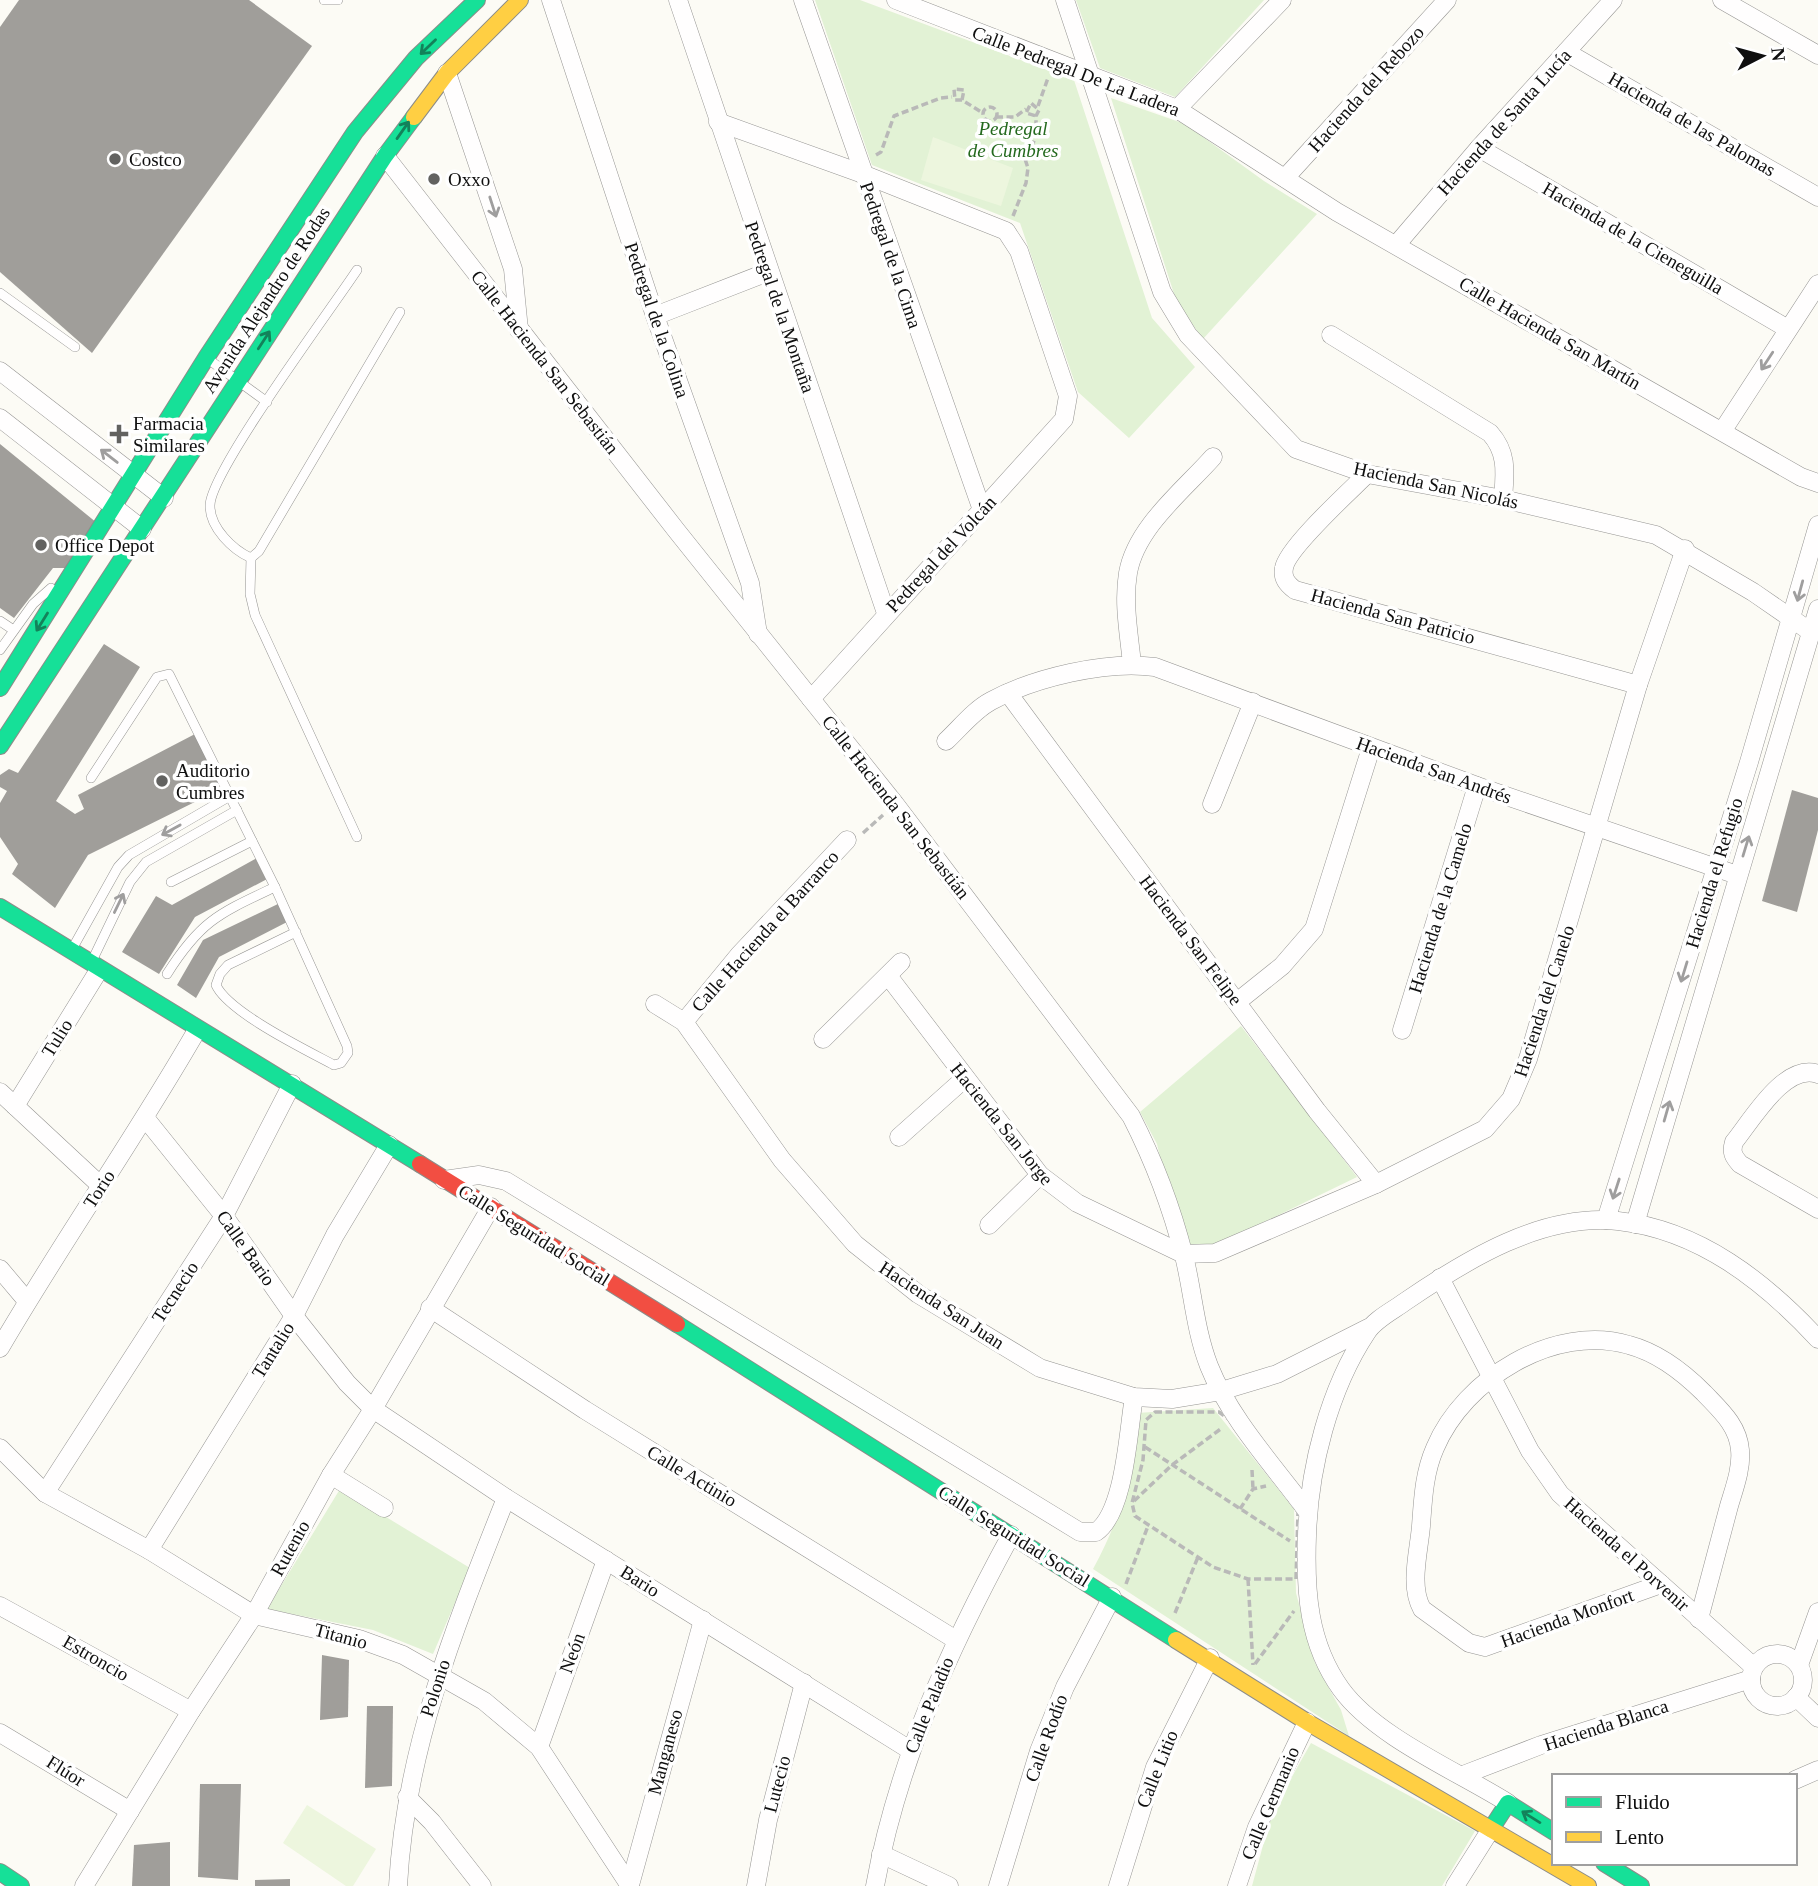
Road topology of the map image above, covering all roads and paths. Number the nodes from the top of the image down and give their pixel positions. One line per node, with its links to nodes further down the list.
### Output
1 (324, 0): 2 (lane)
2 (338, 0)
3 (520, 0): 18 (street, Avenida Alejandro de Rodas)
4 (678, 0): 28 (street, Pedregal de la Montaña)
5 (803, 0): 31 (street, Pedregal de la Cima)
6 (895, 0): 14 (street, Calle Pedregal De La Ladera)
7 (1065, 0): 19 (street, Hacienda San Nicolás)
8 (1282, 0): 23 (street)
9 (1447, 0): 32 (street, Hacienda del Rebozo)
10 (1614, 0): 15 (street, Hacienda de Santa Lucía)
11 (1722, 0): 16 (street)
12 (549, 2): 41 (street, Pedregal de la Colina)
13 (472, 3): 46 (street, Avenida Alejandro de Rodas, one-way to 46)
14 (932, 8): 17 (street, Calle Pedregal De La Ladera)
15 (1566, 52): 29 (street, Hacienda de Santa Lucía); 33 (street, Hacienda de las Palomas)
16 (1818, 55)
17 (1051, 60): 19 (street, Calle Pedregal De La Ladera); 22 (path)
18 (447, 72): 30 (street, Avenida Alejandro de Rodas, one-way to 18); 43 (street, one-way to 43)
19 (1091, 76): 23 (street, Calle Pedregal De La Ladera); 53 (street, Hacienda San Nicolás)
20 (952, 97): 21 (path); 21 (path); 31 (path)
21 (962, 100): 25 (path)
22 (1038, 106): 24 (path); 26 (path)
23 (1177, 108): 32 (street, Calle Pedregal De La Ladera)
24 (1026, 109): 26 (path); 27 (path)
25 (983, 113): 27 (path); 27 (path)
26 (1036, 116): 34 (path)
27 (996, 117)
28 (718, 122): 31 (street); 37 (street, Pedregal de la Montaña)
29 (1479, 148): 35 (street, Hacienda de Santa Lucía); 42 (street, Hacienda de la Cieneguilla)
30 (385, 156): 43 (street, Calle Hacienda San Sebastián); 48 (street, Avenida Alejandro de Rodas, one-way to 30)
31 (863, 174): 34 (street); 59 (street, Pedregal de la Cima)
32 (1285, 178): 35 (street, Calle Hacienda San Martín)
33 (1818, 197)
34 (1006, 231): 59 (street, Pedregal del Volcán)
35 (1396, 244): 51 (street, Calle Hacienda San Martín)
36 (357, 270): 49 (lane)
37 (768, 272): 41 (street); 66 (street, Pedregal de la Montaña)
38 (1818, 284): 42 (street)
39 (0, 293): 45 (lane)
40 (400, 312): 63 (lane)
41 (655, 316): 71 (street, Pedregal de la Colina)
42 (1788, 329): 51 (street, one-way to 51)
43 (519, 330): 71 (street, Calle Hacienda San Sebastián)
44 (1331, 335): 57 (street)
45 (75, 347)
46 (206, 358): 48 (lane); 54 (street, Avenida Alejandro de Rodas)
47 (0, 371): 54 (street, one-way to 47)
48 (238, 381): 49 (lane); 56 (street, Avenida Alejandro de Rodas)
49 (267, 402): 63 (lane)
50 (0, 418): 58 (street)
51 (1723, 430): 55 (street, Calle Hacienda San Martín)
52 (1213, 457): 73 (street)
53 (1367, 474): 57 (street, Hacienda San Nicolás); 74 (street, Hacienda San Patricio)
54 (134, 475): 56 (street); 58 (street, Avenida Alejandro de Rodas)
55 (1818, 482)
56 (164, 498): 61 (street, Avenida Alejandro de Rodas)
57 (1503, 499): 62 (street, Hacienda San Nicolás)
58 (114, 508): 61 (street); 64 (street, Avenida Alejandro de Rodas)
59 (982, 510): 66 (street, Pedregal del Volcán)
60 (1818, 525): 68 (street, Hacienda el Refugio, one-way to 68)
61 (142, 529): 80 (street, Avenida Alejandro de Rodas)
62 (1685, 549): 68 (street, Hacienda San Nicolás); 74 (street, Hacienda del Canelo)
63 (251, 558): 89 (lane)
64 (73, 573): 69 (lane); 75 (street, Avenida Alejandro de Rodas, one-way to 75)
65 (1818, 609): 70 (street, Hacienda el Refugio)
66 (886, 613): 77 (street, Pedregal del Volcán)
67 (0, 621): 69 (lane)
68 (1792, 621): 70 (street, Hacienda San Nicolás); 92 (street, Hacienda el Refugio)
69 (12, 629): 72 (lane)
70 (1811, 632): 93 (street, Hacienda el Refugio, one-way to 70)
71 (758, 634): 77 (street, Calle Hacienda San Sebastián)
72 (0, 650)
73 (1132, 664): 76 (street); 78 (street, Hacienda San Andrés)
74 (1638, 685): 88 (street, Hacienda del Canelo)
75 (0, 688)
76 (1008, 693): 79 (street); 103 (street, Hacienda San Felipe)
77 (811, 699): 85 (street, Calle Hacienda San Sebastián)
78 (1253, 702): 81 (street, Hacienda San Andrés); 86 (street)
79 (946, 741)
80 (0, 747)
81 (1371, 748): 83 (street, Hacienda San Andrés); 103 (street)
82 (91, 778): 84 (lane)
83 (1477, 786): 88 (street, Hacienda San Andrés); 107 (street, Hacienda de la Camelo)
84 (230, 796): 87 (lane); 98 (lane, one-way to 98)
85 (895, 804): 90 (path); 127 (street, Calle Hacienda San Sebastián)
86 (1212, 804)
87 (237, 810): 91 (lane); 100 (lane, one-way to 87)
88 (1599, 827): 92 (street, Hacienda San Andrés); 119 (street, Hacienda del Canelo)
89 (358, 837)
90 (847, 840): 105 (street, Calle Hacienda el Barranco)
91 (252, 841): 94 (lane); 95 (lane)
92 (1716, 868): 93 (street, Hacienda San Andrés); 124 (street, Hacienda el Refugio, one-way to 124)
93 (1737, 875): 125 (street, Hacienda el Refugio, one-way to 93)
94 (171, 882)
95 (275, 887): 97 (lane); 101 (lane)
96 (0, 906): 98 (street, Calle Seguridad Social)
97 (296, 932): 97 (lane)
98 (71, 952): 100 (street, Calle Seguridad Social)
99 (901, 962): 102 (street)
100 (94, 967): 106 (street, Calle Seguridad Social); 113 (street, Tulio)
101 (167, 974)
102 (889, 977): 108 (street); 110 (street, Hacienda San Jorge)
103 (1237, 1002): 119 (street, Hacienda San Felipe)
104 (654, 1004): 105 (street)
105 (684, 1023): 138 (street, Hacienda San Juan)
106 (197, 1030): 111 (street, Calle Seguridad Social); 114 (street, Torio)
107 (1402, 1030)
108 (822, 1039)
109 (1818, 1074): 122 (street)
110 (964, 1079): 115 (street); 117 (street, Hacienda San Jorge)
111 (292, 1084): 116 (street, Calle Seguridad Social); 123 (street, Tecnecio)
112 (0, 1092): 113 (street)
113 (15, 1105): 120 (street)
114 (146, 1119): 120 (street, Torio); 123 (street, Calle Bario)
115 (899, 1137)
116 (389, 1145): 118 (street, Calle Seguridad Social); 132 (street, Tantalio)
117 (1040, 1175): 126 (street); 127 (street, Hacienda San Jorge)
118 (444, 1180): 121 (street, Calle Seguridad Social); 148 (street, Calle Seguridad Social)
119 (1376, 1184): 127 (street, Hacienda del Canelo)
120 (100, 1185): 130 (street, Torio)
121 (491, 1208): 131 (street, Rutenio); 153 (street, Calle Seguridad Social)
122 (1818, 1209)
123 (224, 1216): 132 (street, Calle Bario); 146 (street, Tecnecio)
124 (1606, 1220): 125 (street, Hacienda San Juan); 129 (street, Hacienda San Juan)
125 (1635, 1224): 134 (street, Hacienda San Juan)
126 (989, 1225)
127 (1183, 1254): 137 (street, Calle Hacienda San Sebastián)
128 (0, 1269): 130 (street)
129 (1440, 1278): 133 (street, Hacienda San Juan); 136 (street, Hacienda el Porvenir)
130 (27, 1301): 135 (street, Torio)
131 (430, 1308): 139 (street, Rutenio); 170 (street, Calle Actinio)
132 (294, 1316): 139 (street, Calle Bario); 155 (street, Tantalio)
133 (1368, 1328): 137 (street, Hacienda San Juan); 151 (street)
134 (1818, 1339)
135 (0, 1348)
136 (1492, 1377): 160 (street, Hacienda el Porvenir); 160 (street, Hacienda Monfort); 168 (street, Hacienda Monfort)
137 (1222, 1391): 138 (street, Hacienda San Juan); 140 (street, Calle Hacienda San Sebastián)
138 (1134, 1397): 148 (street)
139 (373, 1409): 144 (street, Rutenio); 147 (street, Bario)
140 (1235, 1419): 141 (path); 143 (path); 145 (path); 151 (street, Calle Hacienda San Sebastián)
141 (1145, 1447): 143 (path); 148 (path)
142 (0, 1448): 146 (street, Titanio)
143 (1172, 1465): 148 (path); 150 (path)
144 (331, 1475): 149 (street); 167 (street, Rutenio)
145 (1279, 1483): 150 (path); 154 (path)
146 (45, 1493): 155 (street, Titanio)
147 (506, 1498): 157 (street, Bario); 174 (street, Polonio)
148 (1123, 1504): 152 (path)
149 (384, 1508)
150 (1240, 1508): 154 (path)
151 (1308, 1512): 154 (street)
152 (1148, 1526): 156 (path); 162 (path)
153 (1011, 1535): 162 (street, Calle Seguridad Social); 170 (street, Calle Paladio)
154 (1302, 1548): 159 (path); 185 (street)
155 (149, 1549): 167 (street, Titanio)
156 (1198, 1557): 158 (path); 163 (path)
157 (606, 1560): 169 (street, Bario); 182 (street, Neón)
158 (1248, 1579): 159 (path); 175 (path)
159 (1296, 1579): 161 (path)
160 (1661, 1584): 168 (street, Hacienda el Porvenir)
161 (1296, 1590)
162 (1116, 1600): 171 (street, Calle Seguridad Social); 205 (street, Calle Rodío)
163 (1179, 1602)
164 (1297, 1604): 175 (path)
165 (0, 1606): 178 (street, Estroncio)
166 (1818, 1612): 172 (street)
167 (254, 1615): 174 (street, Titanio); 178 (street, Rutenio)
168 (1699, 1619): 173 (street, Hacienda el Porvenir)
169 (703, 1620): 176 (street, Bario); 201 (street, Manganeso)
170 (956, 1640): 183 (street, Calle Paladio)
171 (1210, 1658): 175 (street, Calle Seguridad Social); 206 (street, Calle Litio)
172 (1799, 1665): 173 (street); 177 (street)
173 (1752, 1673): 177 (street); 185 (street, Hacienda Blanca)
174 (439, 1674): 182 (street, Titanio); 187 (street, Polonio)
175 (1248, 1674): 180 (street, Calle Seguridad Social)
176 (804, 1683): 183 (street, Bario); 202 (street, Lutecio)
177 (1796, 1698): 179 (street)
178 (191, 1711): 189 (street, Rutenio)
179 (1818, 1718)
180 (1307, 1722): 190 (street, Calle Seguridad Social); 207 (street, Calle Germanio)
181 (0, 1733): 189 (street, Flúor)
182 (539, 1748): 201 (street, Titanio)
183 (910, 1750): 192 (street, Calle Paladio)
184 (1818, 1770): 186 (street)
185 (1463, 1775): 188 (street)
186 (1797, 1779)
187 (407, 1797): 199 (street, Polonio); 200 (street)
188 (1508, 1803): 190 (street); 191 (street, one-way to 188)
189 (130, 1811): 198 (street, Rutenio)
190 (1491, 1829): 193 (street, Calle Seguridad Social); 208 (street)
191 (1552, 1831)
192 (881, 1853): 203 (street, Calle Paladio); 204 (street)
193 (1552, 1865)
194 (1552, 1865): 209 (street, Calle Seguridad Social)
195 (1607, 1865): 210 (street)
196 (0, 1872): 197 (street)
197 (21, 1886)
198 (84, 1886)
199 (397, 1886)
200 (482, 1886)
201 (630, 1886)
202 (756, 1886)
203 (875, 1886)
204 (949, 1886)
205 (998, 1886)
206 (1118, 1886)
207 (1237, 1886)
208 (1455, 1886)
209 (1588, 1886)
210 (1641, 1886)

